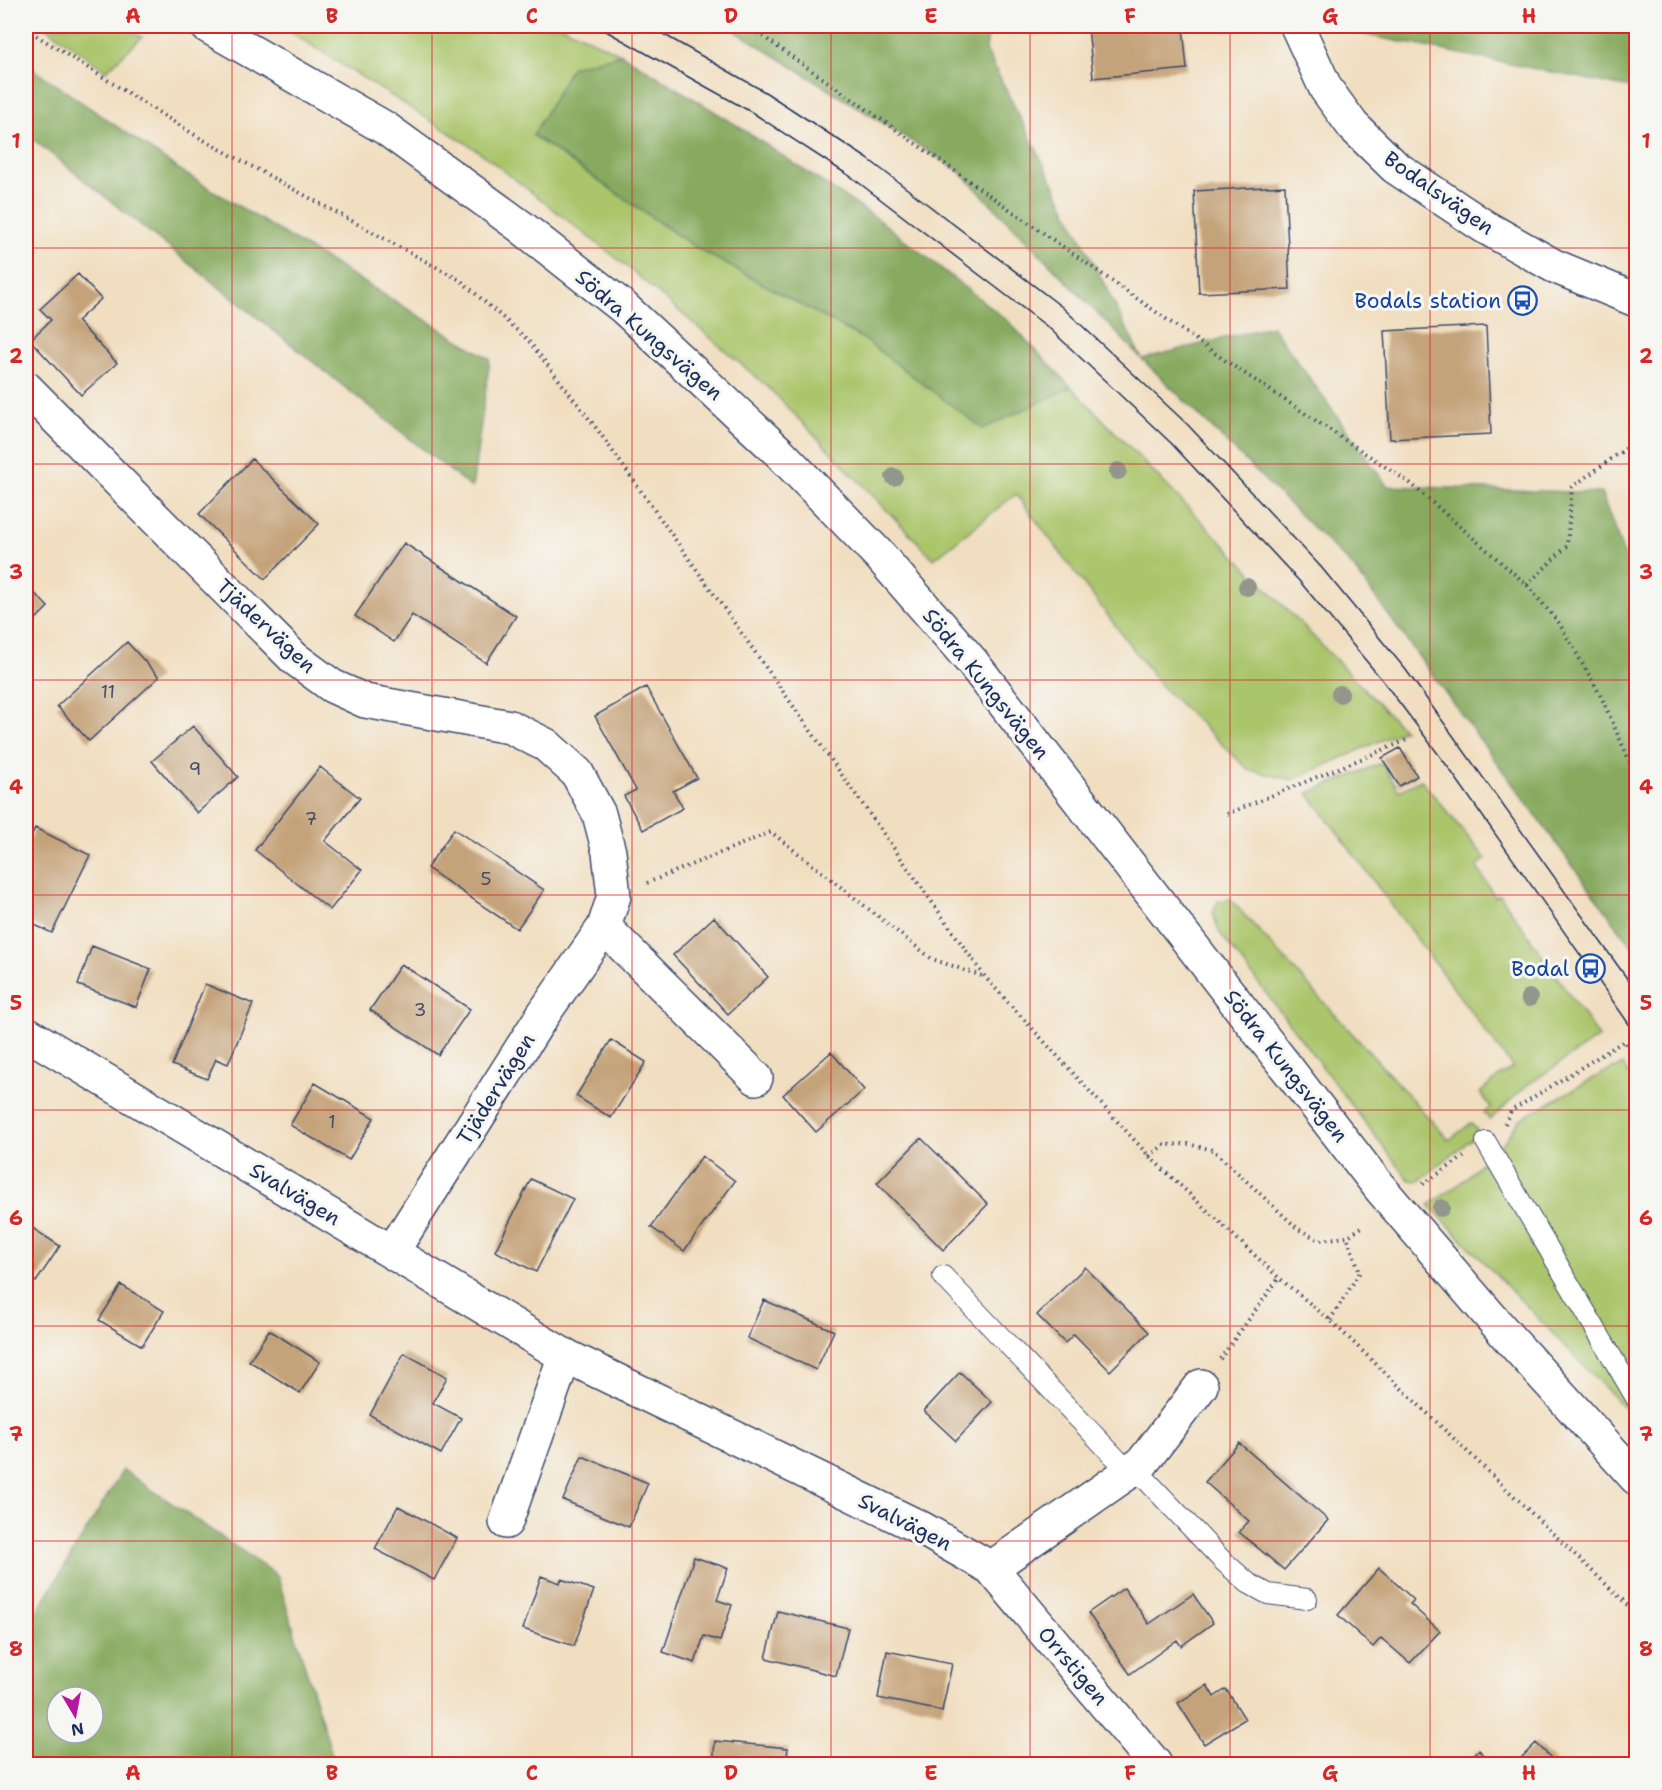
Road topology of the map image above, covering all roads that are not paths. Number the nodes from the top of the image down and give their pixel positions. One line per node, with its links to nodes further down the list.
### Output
1 (207, 26): 15 (street, Södra Kungsvägen)
2 (1297, 26): 3 (street, Bodalsvägen)
3 (1636, 300)
4 (26, 388): 5 (street, Tjädervägen)
5 (604, 927): 7 (street); 9 (street, Tjädervägen)
6 (26, 1033): 9 (street, Svalvägen)
7 (756, 1078)
8 (1486, 1142): 13 (lane)
9 (392, 1252): 11 (street, Svalvägen)
10 (943, 1276): 14 (lane)
11 (565, 1356): 16 (street); 17 (street, Svalvägen)
12 (1201, 1386): 14 (street)
13 (1636, 1398)
14 (1133, 1471): 17 (street); 18 (lane)
15 (1636, 1478)
16 (506, 1522)
17 (991, 1568): 19 (street, Orrstigen)
18 (1307, 1599)
19 (1155, 1764)

